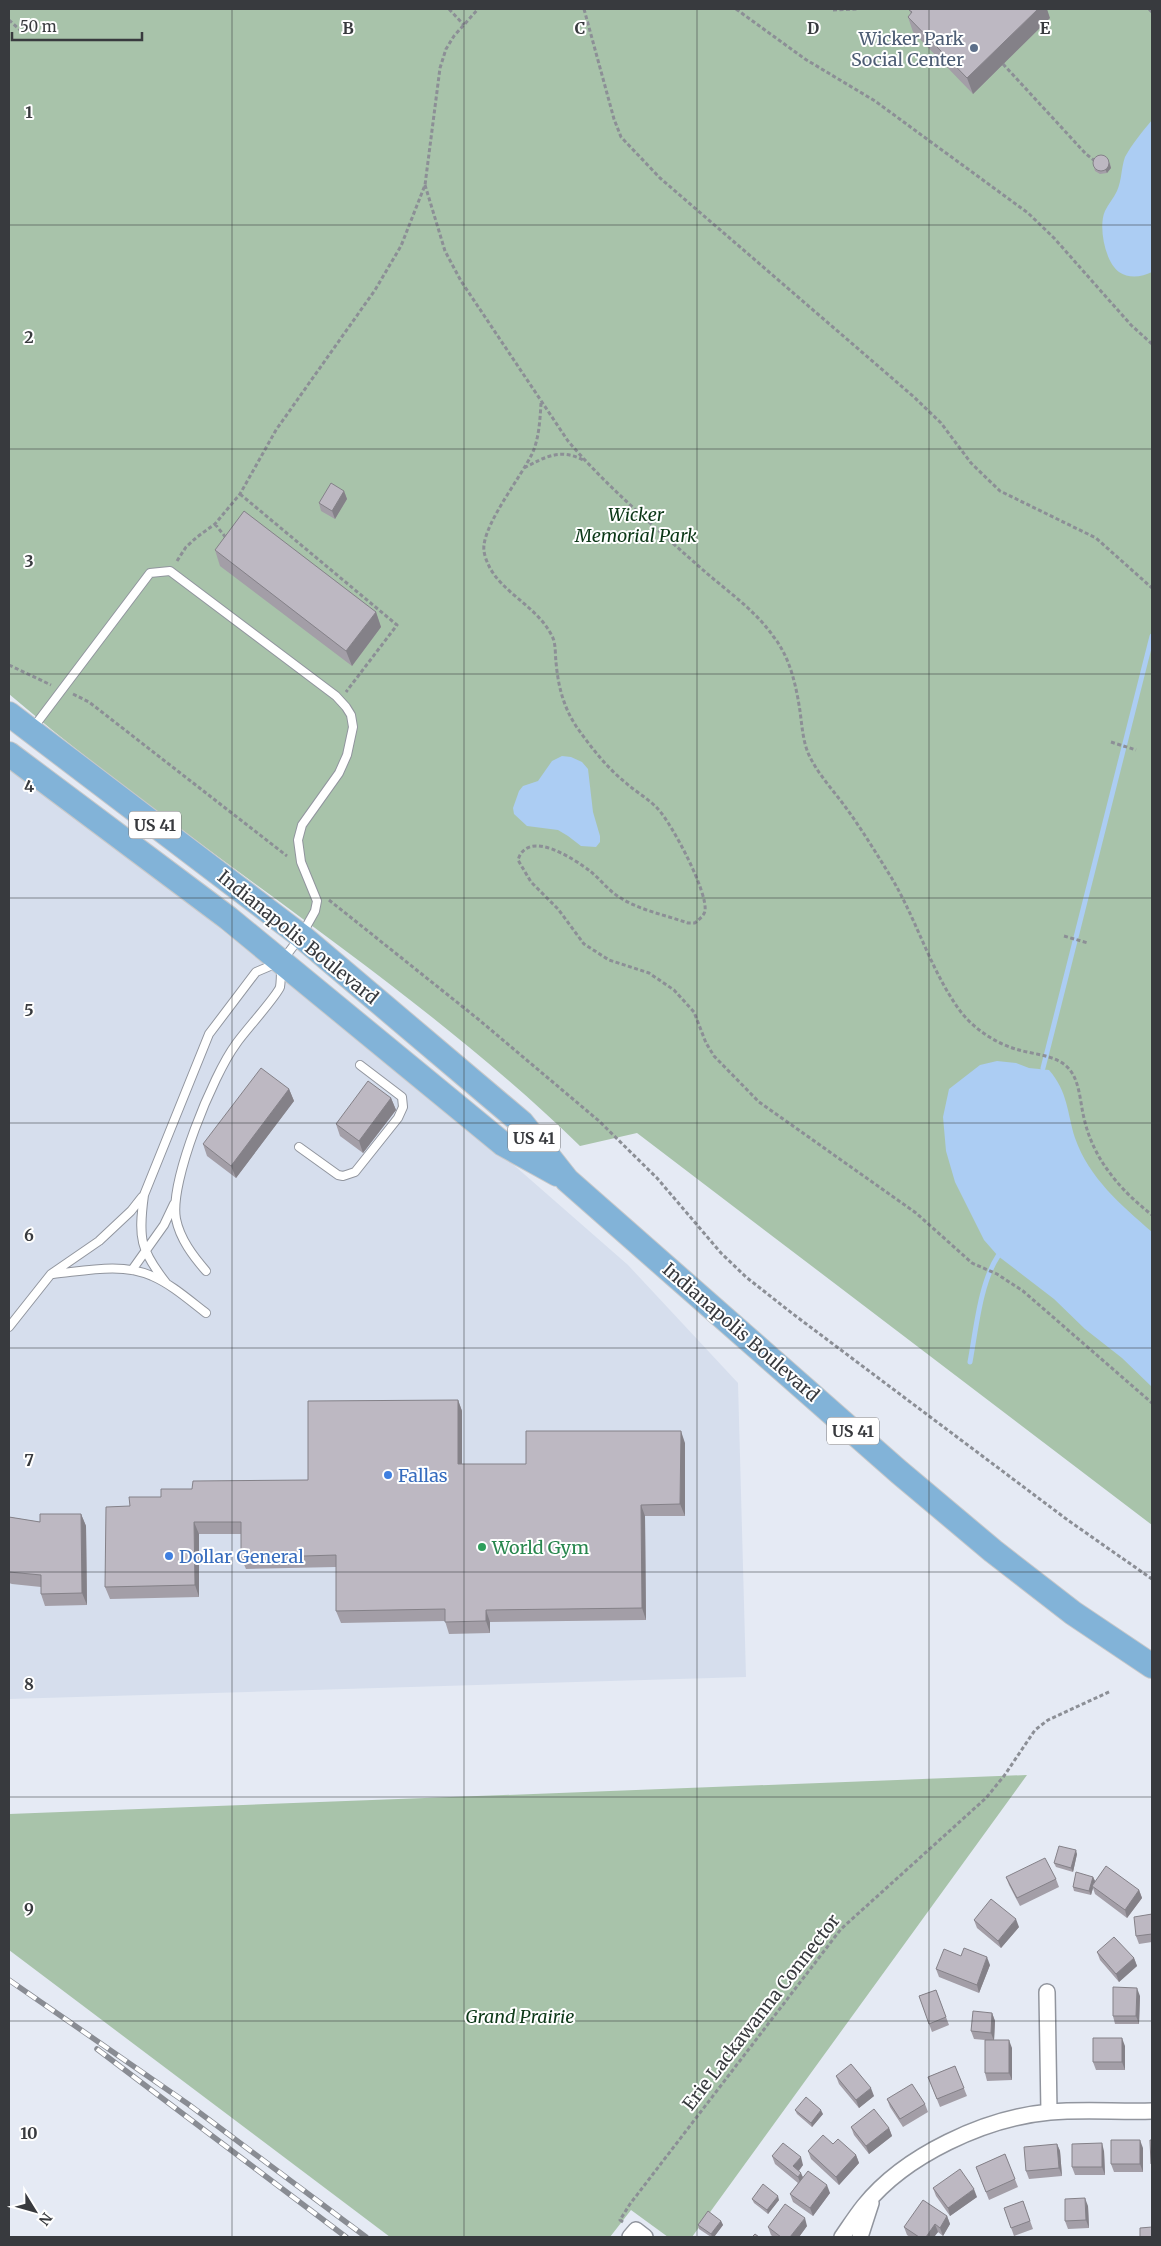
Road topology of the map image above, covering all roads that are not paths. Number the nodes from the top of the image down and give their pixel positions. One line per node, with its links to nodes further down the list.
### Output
1 (9, 714): 2 (highway, Indianapolis Boulevard / US 41)
2 (31, 731): 4 (highway, Indianapolis Boulevard / US 41); 4 (lane)
3 (9, 754): 5 (highway, Indianapolis Boulevard / US 41)
4 (301, 936): 5 (lane); 8 (highway, Indianapolis Boulevard / US 41)
5 (282, 961): 8 (highway, Indianapolis Boulevard / US 41); 9 (lane); 10 (lane)
6 (360, 1065): 7 (lane)
7 (299, 1146)
8 (567, 1180): 18 (highway, Indianapolis Boulevard / US 41)
9 (144, 1195): 11 (lane); 14 (lane)
10 (174, 1204): 11 (lane); 13 (lane)
11 (145, 1253): 12 (lane); 15 (lane)
12 (132, 1270): 14 (lane); 15 (lane)
13 (206, 1271)
14 (51, 1274): 17 (lane)
15 (167, 1284): 16 (lane)
16 (206, 1313)
17 (9, 1327)
18 (1152, 1666)
19 (1047, 1992): 21 (street)
20 (1152, 2111): 21 (street)
21 (1049, 2112): 22 (street)
22 (874, 2195): 23 (street); 24 (street)
23 (842, 2237)
24 (860, 2237)

